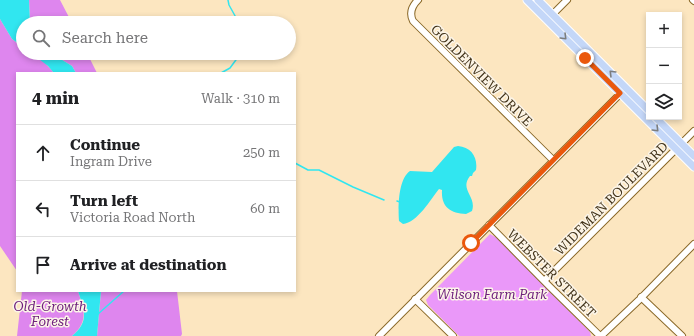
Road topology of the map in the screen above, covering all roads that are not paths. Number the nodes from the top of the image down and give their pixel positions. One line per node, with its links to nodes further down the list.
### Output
1 (418, 0): 15 (street, GOLDENVIEW DRIVE)
2 (527, 0): 6 (main road)
3 (538, 0): 5 (main road)
4 (567, 0): 5 (street)
5 (553, 14): 6 (street); 7 (main road, one-way to 5)
6 (547, 20): 8 (main road, one-way to 8)
7 (626, 88): 8 (street); 9 (main road)
8 (620, 93): 13 (main road, one-way to 13); 15 (street)
9 (646, 108)
10 (658, 120): 12 (main road)
11 (694, 131): 12 (street, WIDEMAN BOULEVARD)
12 (682, 143): 13 (street, WIDEMAN BOULEVARD); 14 (main road)
13 (676, 149): 16 (main road); 19 (street, WIDEMAN BOULEVARD)
14 (694, 156)
15 (553, 160): 17 (street)
16 (694, 167)
17 (489, 225): 19 (street, WEBSTER STREET); 21 (street)
18 (694, 244): 20 (street)
19 (544, 281): 24 (street, WEBSTER STREET)
20 (641, 297): 24 (street); 25 (street)
21 (415, 299): 22 (street); 23 (street)
22 (380, 336)
23 (453, 336)
24 (600, 336)
25 (682, 336)

